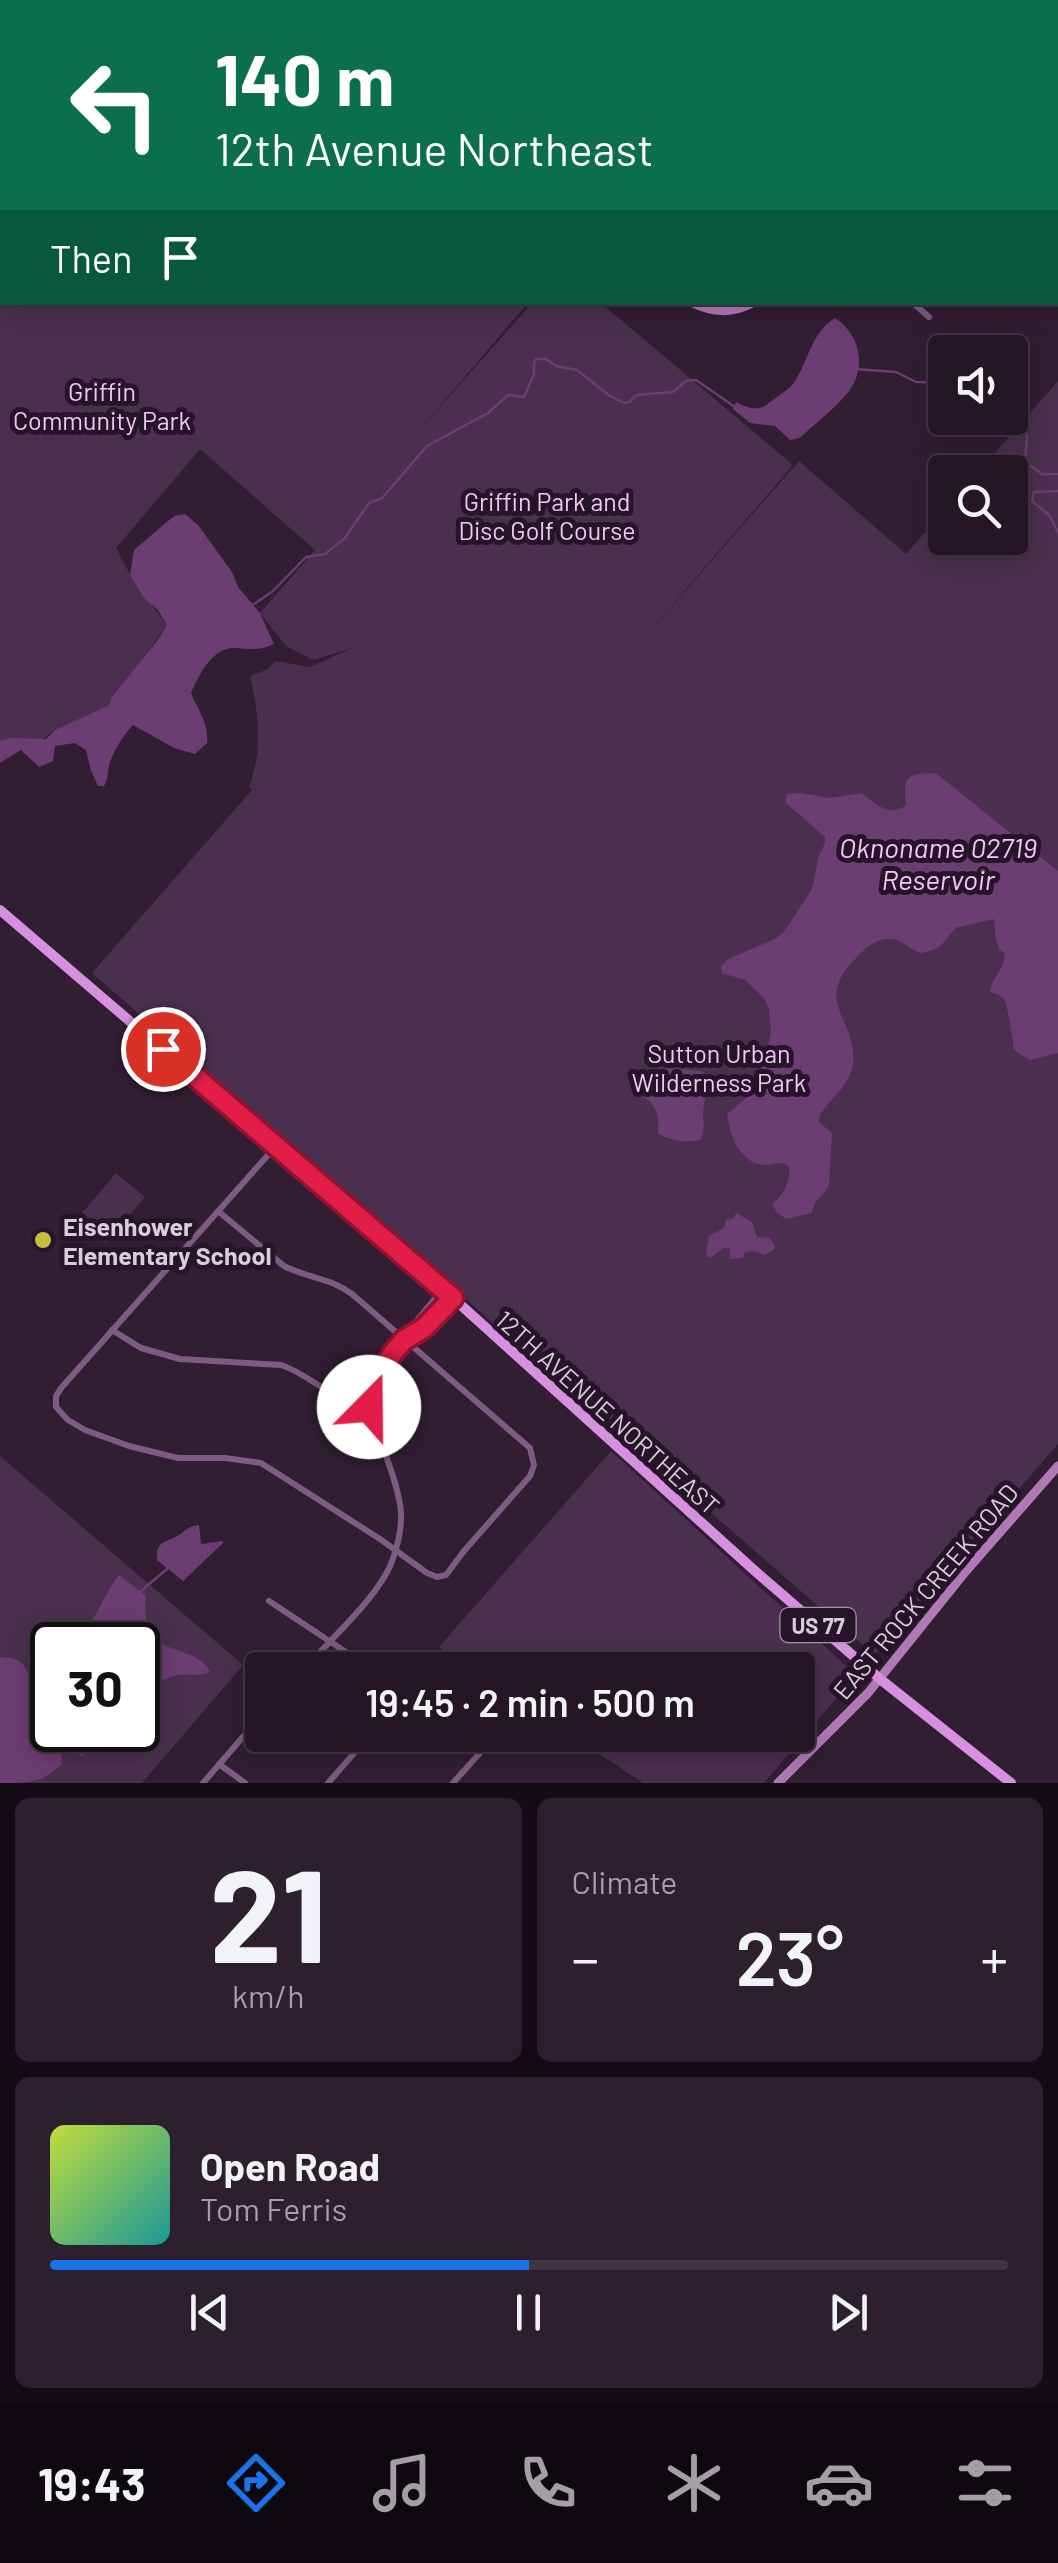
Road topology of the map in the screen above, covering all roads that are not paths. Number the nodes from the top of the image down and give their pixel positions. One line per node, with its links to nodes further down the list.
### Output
1 (699, 305): 2 (main road)
2 (747, 305)
3 (915, 305): 4 (street)
4 (929, 317)
5 (0, 910): 6 (main road, 12TH AVENUE NORTHEAST / US 77)
6 (276, 1146): 7 (street); 8 (main road, 12TH AVENUE NORTHEAST / US 77)
7 (218, 1211): 9 (street); 10 (street)
8 (448, 1294): 10 (street); 10 (street); 20 (main road, 12TH AVENUE NORTHEAST / US 77)
9 (112, 1330): 12 (street); 15 (street)
10 (404, 1340): 13 (street); 15 (street)
11 (231, 1352): 12 (street)
12 (231, 1363): 13 (street)
13 (375, 1406): 15 (street)
14 (1058, 1466): 20 (main road, EAST ROCK CREEK ROAD)
15 (395, 1552): 17 (street)
16 (269, 1602): 17 (street)
17 (328, 1641): 18 (street); 19 (street)
18 (319, 1652)
19 (345, 1652)
20 (880, 1678): 29 (main road, EAST ROCK CREEK ROAD); 30 (main road, 12TH AVENUE NORTHEAST / US 77)
21 (245, 1735): 24 (street)
22 (355, 1752): 27 (street)
23 (480, 1752): 28 (street)
24 (220, 1764): 25 (street); 26 (street)
25 (202, 1783)
26 (245, 1783)
27 (328, 1783)
28 (453, 1783)
29 (778, 1783)
30 (1011, 1783)

